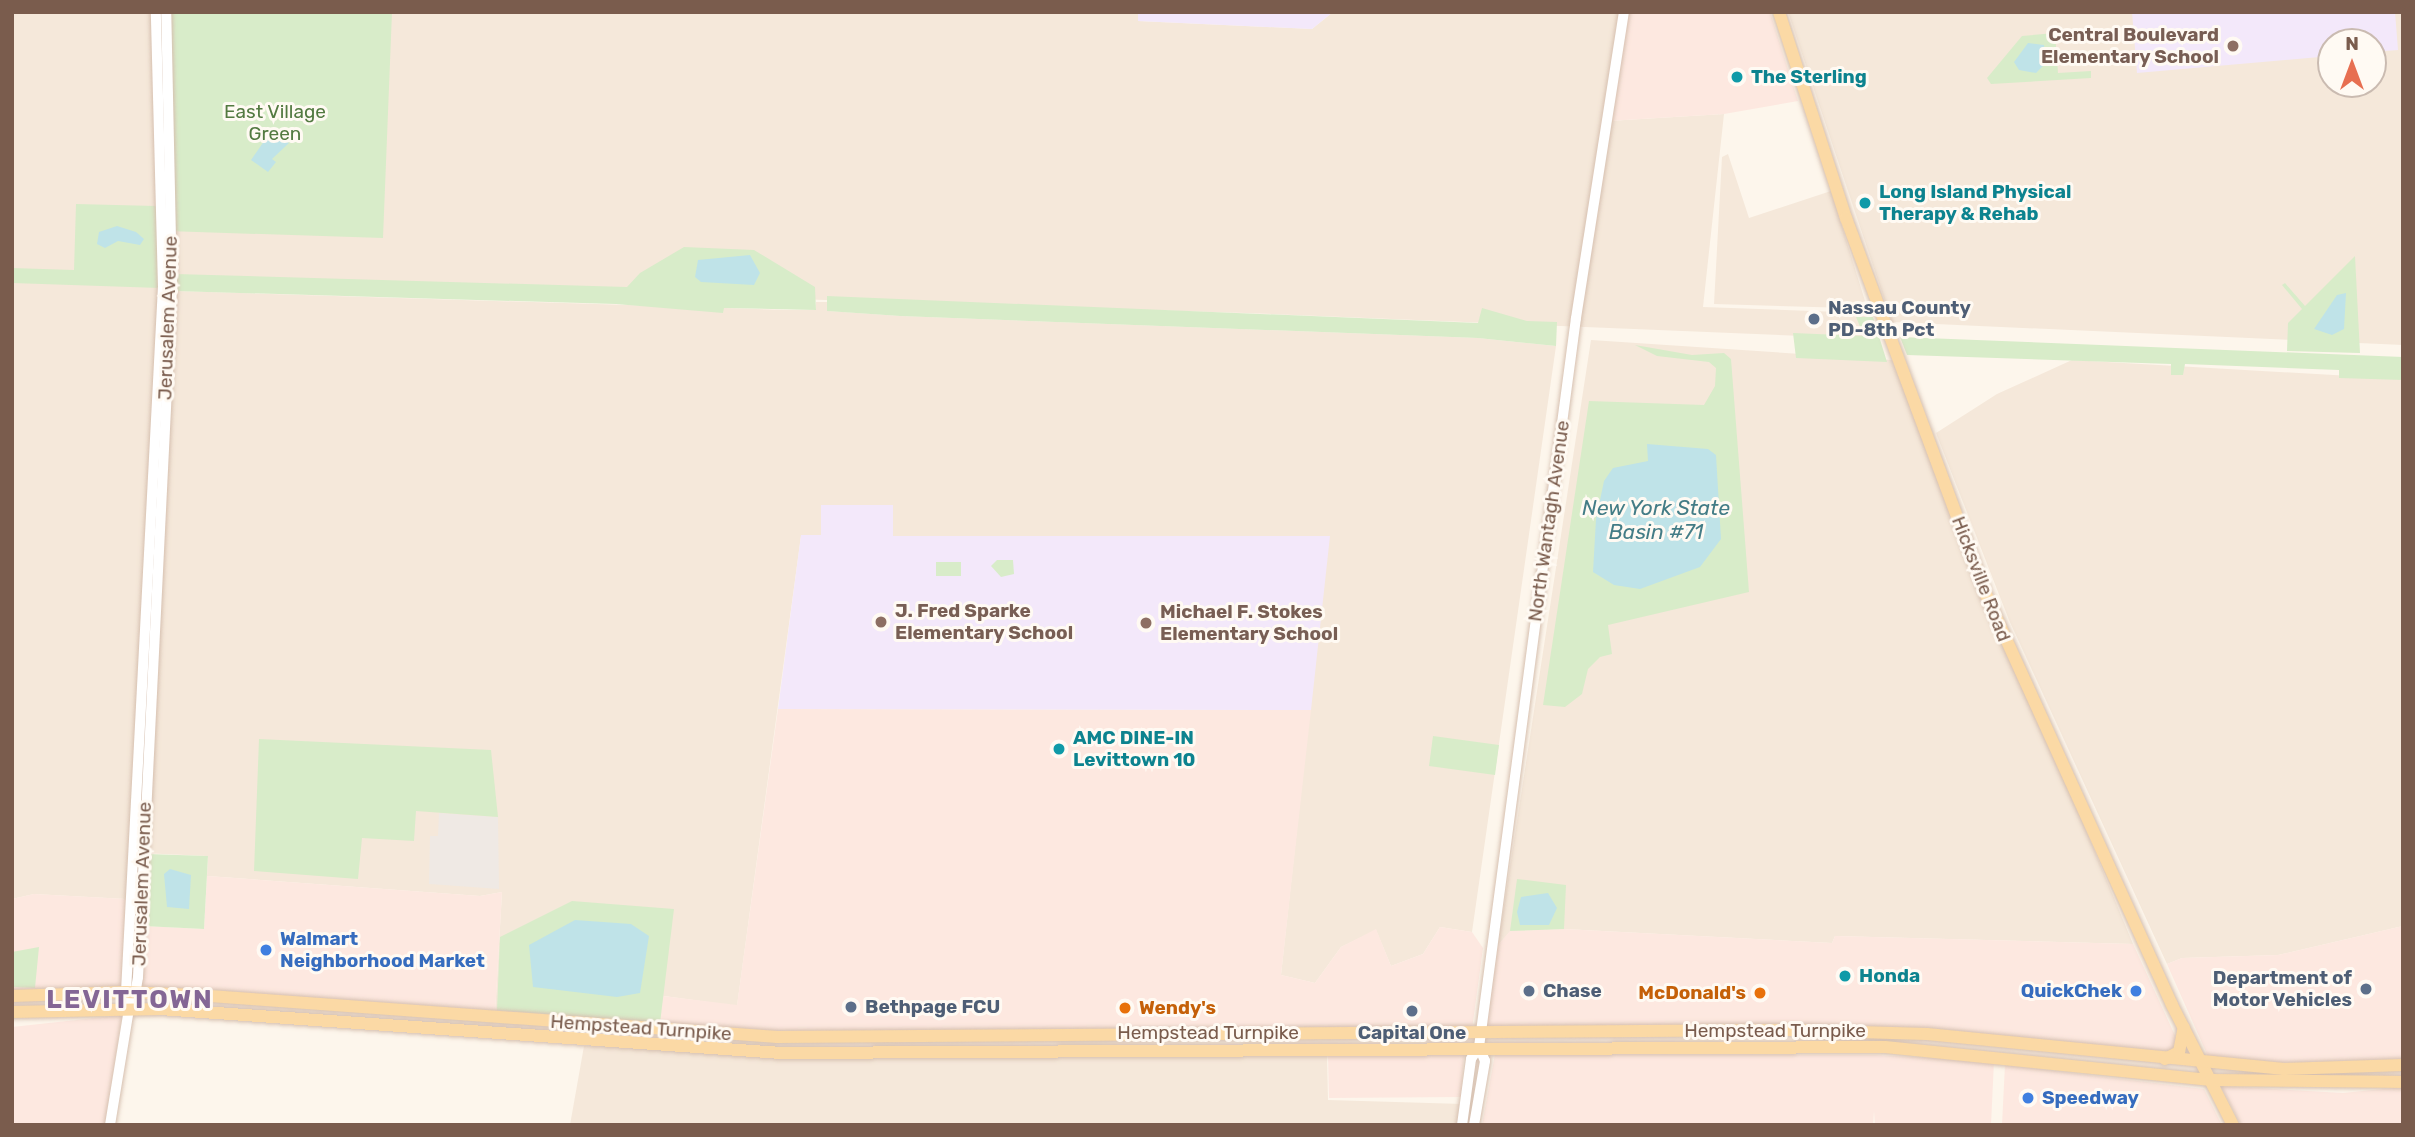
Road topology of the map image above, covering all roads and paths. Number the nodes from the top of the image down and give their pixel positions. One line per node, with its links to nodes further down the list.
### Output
1 (156, 12): 5 (main road, Jerusalem Avenue)
2 (166, 12): 5 (main road, Jerusalem Avenue)
3 (1624, 12): 10 (main road, North Wantagh Avenue)
4 (1779, 12): 9 (main road, Hicksville Road)
5 (132, 992): 6 (main road, Hempstead Turnpike); 7 (main road, Jerusalem Avenue); 11 (main road, Hempstead Turnpike)
6 (12, 996)
7 (130, 1009): 8 (main road, Hempstead Turnpike); 14 (main road, Hempstead Turnpike); 22 (main road)
8 (12, 1012)
9 (2184, 1027): 15 (main road); 16 (main road, Hicksville Road)
10 (1481, 1032): 11 (main road, Hempstead Turnpike); 12 (main road, North Wantagh Avenue); 15 (main road, Hempstead Turnpike)
11 (1169, 1034): 13 (main road); 14 (main road)
12 (1479, 1047): 13 (main road, Hempstead Turnpike); 18 (main road, Hempstead Turnpike); 23 (main road); 24 (main road)
13 (1168, 1050): 14 (main road, Hempstead Turnpike)
14 (1046, 1051)
15 (2163, 1059): 16 (main road, Hempstead Turnpike)
16 (2203, 1064): 17 (main road, Hempstead Turnpike); 18 (main road, Hicksville Road)
17 (2403, 1065)
18 (2211, 1080): 20 (main road, Hempstead Turnpike); 21 (main road, Hicksville Road)
19 (2403, 1082): 20 (main road, Hempstead Turnpike)
20 (2262, 1083): 21 (main road)
21 (2230, 1119)
22 (110, 1125)
23 (1462, 1125)
24 (1474, 1125)

